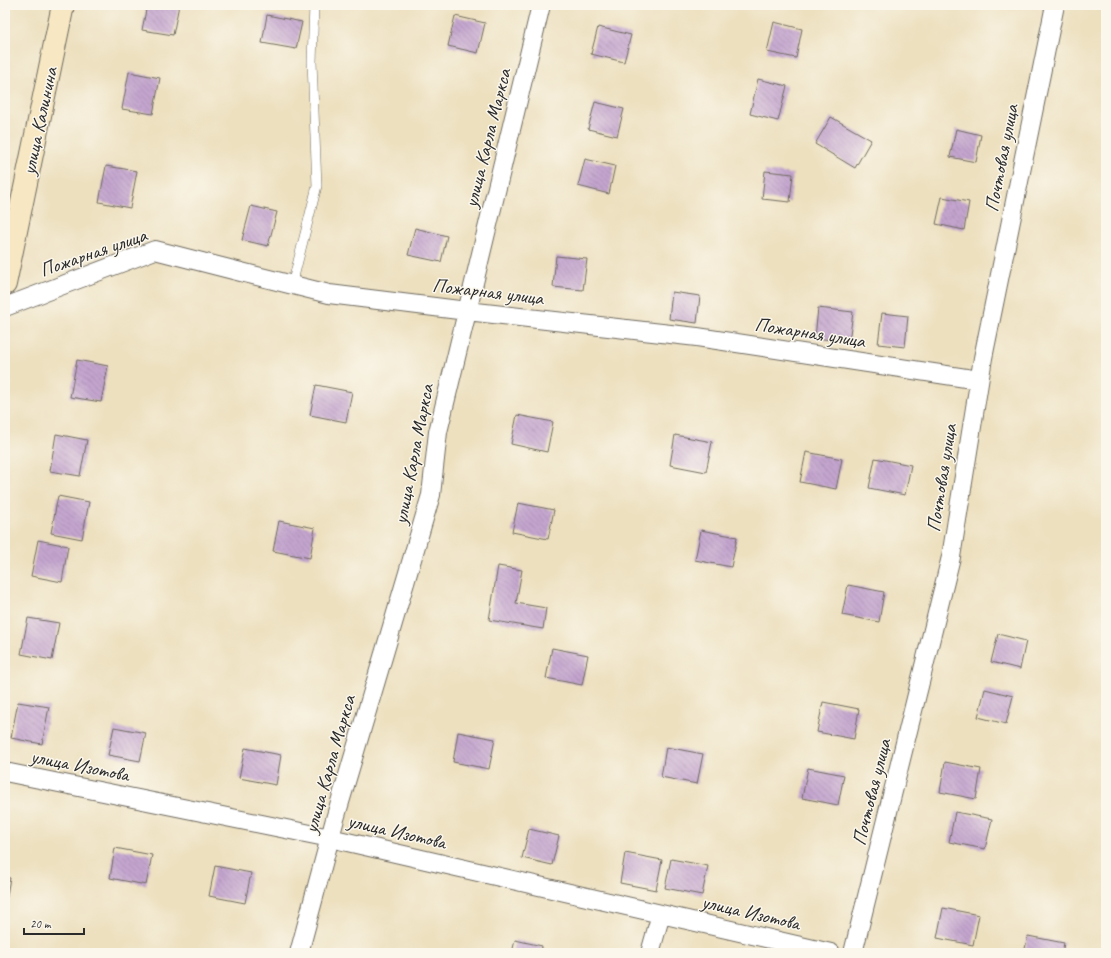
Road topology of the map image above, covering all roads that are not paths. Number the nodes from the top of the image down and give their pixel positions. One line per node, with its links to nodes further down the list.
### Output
1 (63, 5): 5 (main road, улица Калинина)
2 (314, 5): 6 (lane)
3 (541, 5): 8 (street, улица Карла Маркса)
4 (1054, 5): 9 (street, Почтовая улица)
5 (5, 284)
6 (292, 285): 7 (street, Пожарная улица); 8 (street, Пожарная улица)
7 (5, 308)
8 (467, 311): 9 (street, Пожарная улица); 11 (street, улица Карла Маркса)
9 (979, 380): 16 (street, Почтовая улица)
10 (5, 772): 11 (street, улица Изотова)
11 (330, 838): 12 (street, улица Изотова); 13 (street, улица Карла Маркса)
12 (661, 914): 14 (street); 15 (street, улица Изотова)
13 (299, 953)
14 (650, 953)
15 (831, 953)
16 (853, 953)

